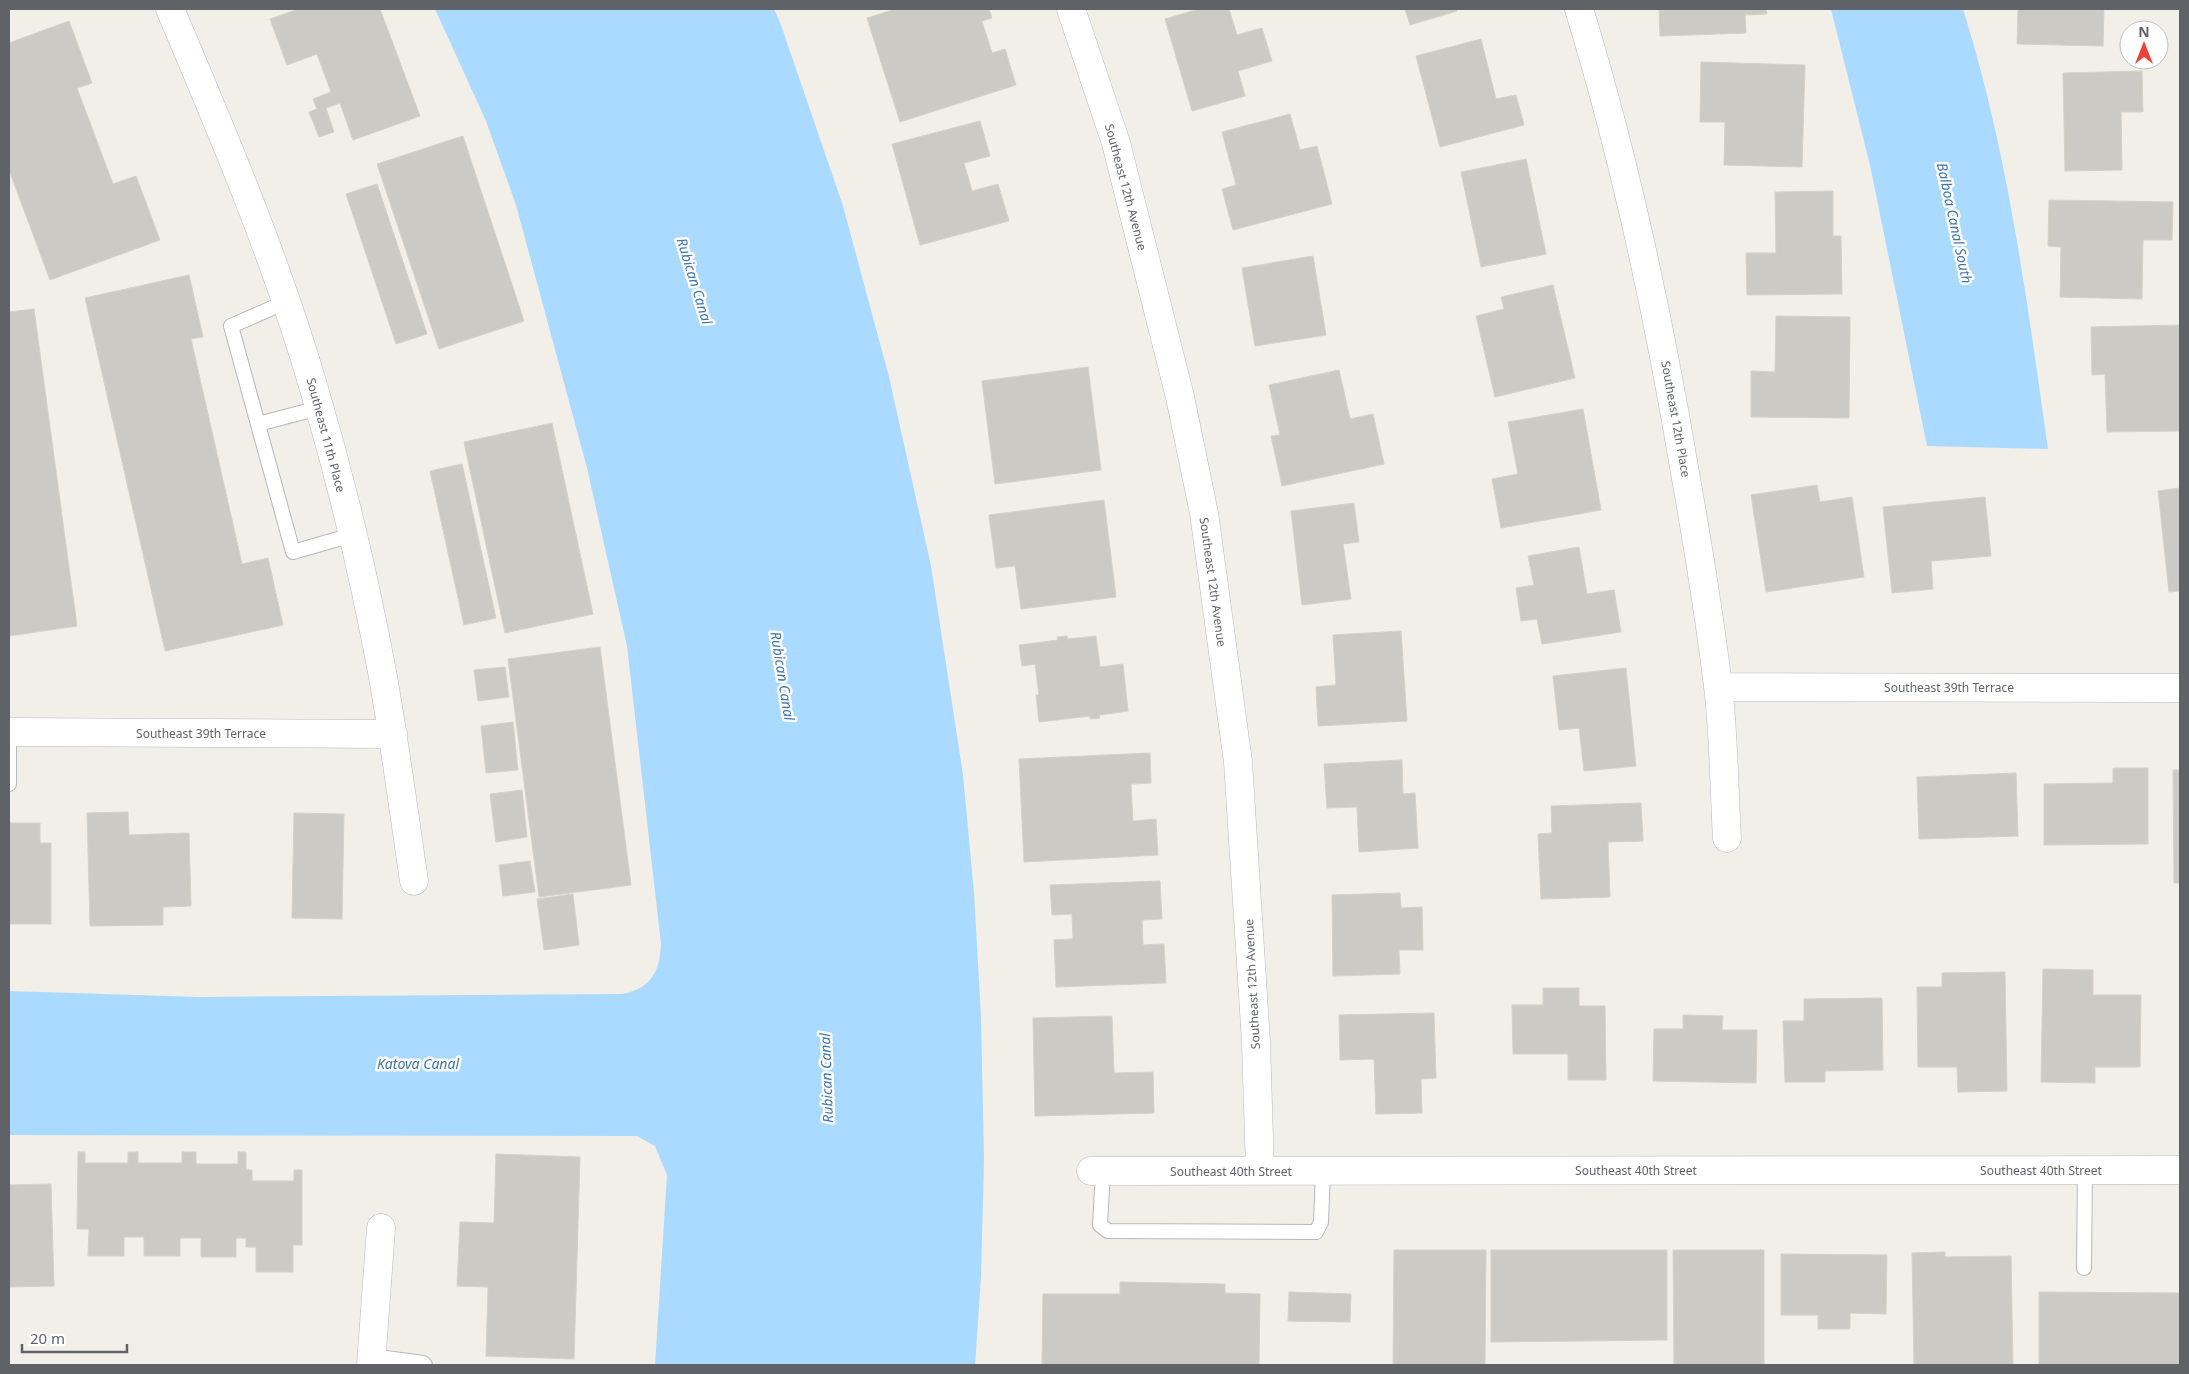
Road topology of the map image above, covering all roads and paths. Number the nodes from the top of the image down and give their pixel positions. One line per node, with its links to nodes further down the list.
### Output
1 (170, 9): 4 (street, Southeast 11th Place)
2 (1071, 9): 15 (street, Southeast 12th Avenue)
3 (1579, 9): 8 (street, Southeast 12th Place)
4 (286, 302): 5 (street, Southeast 11th Place); 6 (lane)
5 (319, 408): 6 (lane); 7 (street, Southeast 11th Place)
6 (258, 424): 7 (lane)
7 (352, 535): 11 (street, Southeast 11th Place)
8 (1718, 687): 9 (street, Southeast 39th Terrace); 13 (street, Southeast 12th Place)
9 (2180, 688)
10 (9, 732): 11 (street, Southeast 39th Terrace); 12 (lane)
11 (393, 734): 14 (street, Southeast 11th Place)
12 (9, 784)
13 (1727, 838)
14 (414, 881)
15 (1260, 1170): 16 (street, Southeast 40th Street); 19 (street, Southeast 40th Street)
16 (1323, 1170): 17 (street, Southeast 40th Street); 19 (lane)
17 (2085, 1170): 18 (street, Southeast 40th Street); 21 (lane)
18 (2180, 1170)
19 (1097, 1171)
20 (381, 1228): 22 (street)
21 (2084, 1268)
22 (371, 1360): 23 (lane)
23 (425, 1365)

